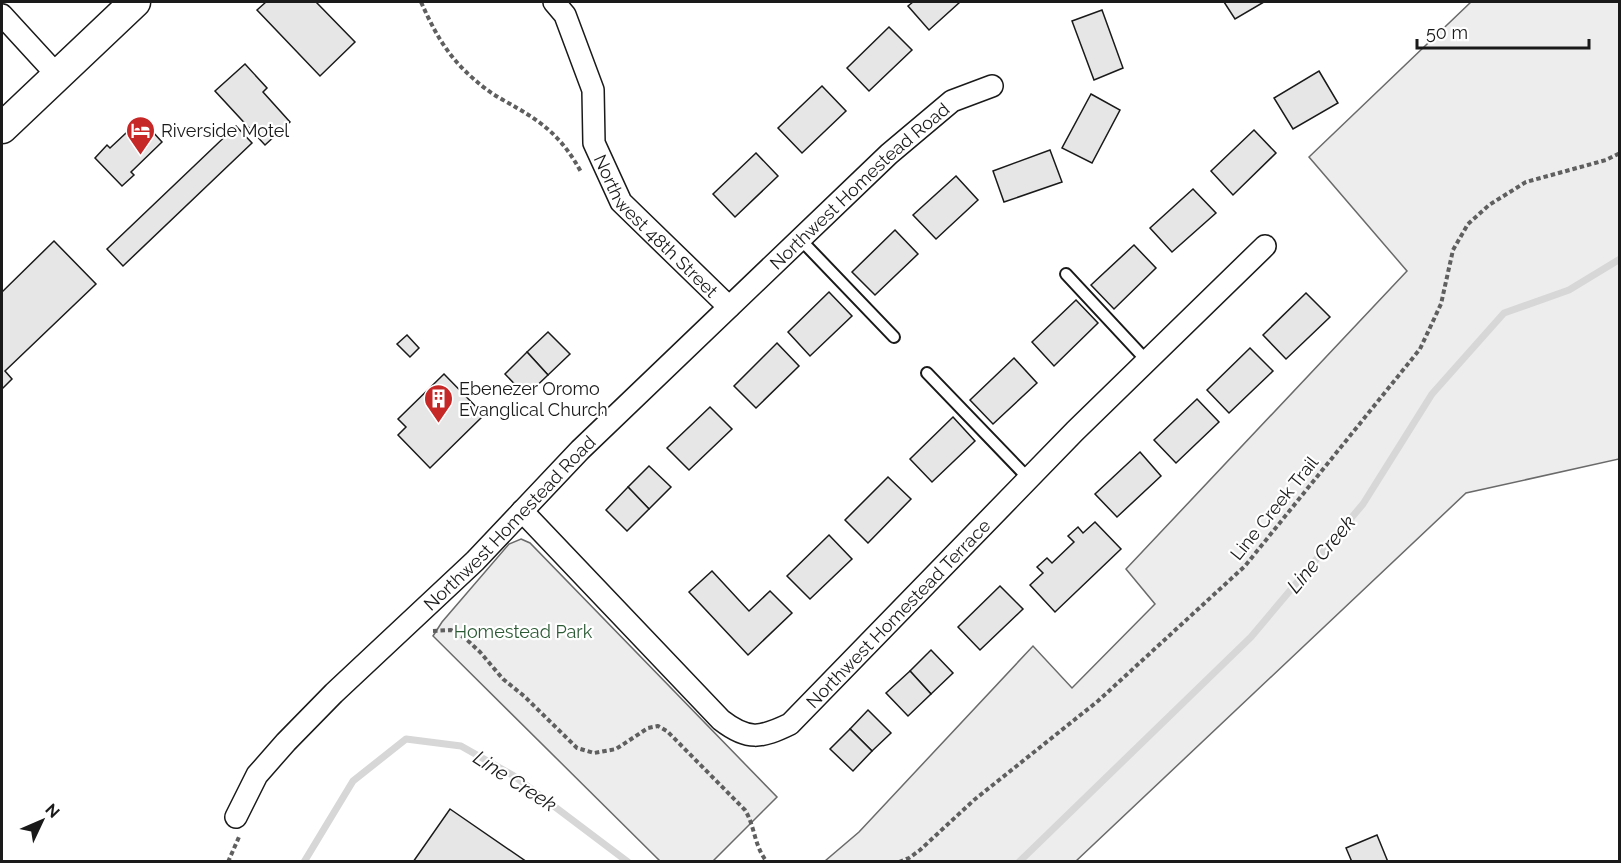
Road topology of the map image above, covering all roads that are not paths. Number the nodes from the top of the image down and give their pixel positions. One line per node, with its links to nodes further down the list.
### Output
1 (135, 2): 4 (main road)
2 (554, 2): 10 (street, Northwest 48th Street)
3 (2, 15): 4 (street)
4 (57, 75): 6 (main road)
5 (992, 86): 7 (street, Northwest Homestead Road)
6 (2, 128)
7 (800, 239): 10 (street, Northwest Homestead Road); 11 (lane)
8 (1265, 246): 12 (street, Northwest Homestead Terrace)
9 (1066, 274): 12 (lane)
10 (729, 307): 15 (street, Northwest Homestead Road)
11 (894, 337)
12 (1147, 361): 14 (street, Northwest Homestead Terrace)
13 (927, 374): 14 (lane)
14 (1029, 479): 15 (street, Northwest Homestead Terrace)
15 (522, 511): 16 (street, Northwest Homestead Road)
16 (239, 824)

